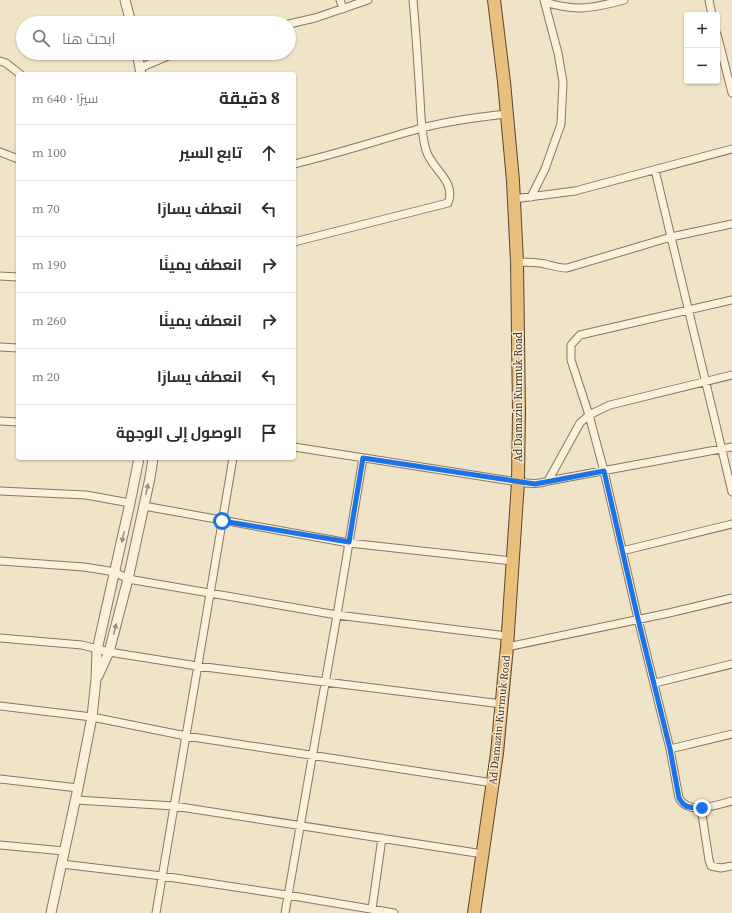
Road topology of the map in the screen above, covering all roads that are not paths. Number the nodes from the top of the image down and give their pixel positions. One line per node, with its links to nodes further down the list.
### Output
1 (125, 0): 11 (street)
2 (340, 0): 9 (street)
3 (368, 0): 9 (street)
4 (413, 0): 22 (street)
5 (494, 0): 21 (highway, Ad Damazin Kurmuk Road)
6 (624, 0): 8 (street)
7 (708, 0): 10 (street)
8 (544, 1): 28 (street)
9 (343, 9): 12 (street)
10 (711, 12)
11 (129, 16)
12 (296, 22)
13 (720, 45): 19 (street)
14 (139, 60): 17 (street)
15 (162, 60): 17 (street)
16 (0, 61): 18 (street)
17 (141, 71)
18 (17, 72)
19 (730, 80): 20 (street)
20 (732, 93)
21 (506, 114): 22 (street); 29 (highway, Ad Damazin Kurmuk Road)
22 (422, 128): 26 (street); 32 (street)
23 (732, 149): 27 (street)
24 (0, 152): 25 (street)
25 (16, 158)
26 (296, 164)
27 (655, 170): 28 (street); 31 (street)
28 (531, 197): 29 (street)
29 (513, 199): 33 (highway, Ad Damazin Kurmuk Road)
30 (732, 224): 31 (street)
31 (671, 237): 33 (street); 37 (street)
32 (296, 241)
33 (517, 262): 54 (highway, Ad Damazin Kurmuk Road)
34 (0, 276): 35 (street)
35 (16, 277)
36 (732, 300): 37 (street)
37 (688, 310): 41 (street); 42 (street)
38 (0, 347): 39 (street)
39 (16, 348)
40 (732, 375): 41 (street)
41 (705, 381): 42 (street); 47 (street)
42 (589, 415): 52 (street); 53 (street)
43 (0, 421): 44 (street)
44 (16, 422)
45 (296, 447): 48 (street)
46 (732, 447): 47 (street)
47 (722, 449): 52 (street); 56 (street)
48 (363, 458): 54 (street); 61 (street)
49 (139, 460): 57 (street)
50 (152, 460): 58 (street, one-way to 50)
51 (233, 460): 59 (street)
52 (604, 471): 53 (street); 62 (street)
53 (548, 481): 54 (street)
54 (518, 482): 64 (highway, Ad Damazin Kurmuk Road)
55 (0, 491): 57 (street)
56 (732, 492)
57 (130, 503): 65 (street, one-way to 65)
58 (144, 506): 59 (street); 66 (street)
59 (222, 521): 61 (street); 67 (street)
60 (732, 524): 62 (street)
61 (349, 542): 64 (street); 69 (street)
62 (622, 551): 70 (street)
63 (0, 561): 65 (street)
64 (512, 561): 72 (highway, Ad Damazin Kurmuk Road)
65 (115, 572): 66 (street); 73 (street)
66 (128, 579): 67 (street); 74 (street, one-way to 66)
67 (210, 593): 69 (street); 76 (street)
68 (732, 598): 70 (street)
69 (337, 615): 72 (street); 78 (street)
70 (638, 619): 72 (street); 79 (street)
71 (0, 638): 73 (street)
72 (507, 642): 80 (highway, Ad Damazin Kurmuk Road)
73 (97, 650): 74 (street); 77 (street)
74 (109, 652): 76 (street); 77 (street)
75 (732, 664): 79 (street)
76 (197, 666): 78 (street); 84 (street)
77 (96, 679): 82 (street)
78 (325, 682): 80 (street); 86 (street)
79 (655, 683): 85 (street)
80 (502, 704): 88 (highway, Ad Damazin Kurmuk Road)
81 (0, 706): 82 (street)
82 (92, 716): 84 (street); 89 (street)
83 (732, 734): 85 (street)
84 (186, 736): 86 (street); 92 (street)
85 (670, 749): 93 (street)
86 (312, 755): 88 (street); 94 (street)
87 (0, 779): 89 (street)
88 (493, 783): 98 (highway, Ad Damazin Kurmuk Road)
89 (78, 788): 90 (street)
90 (76, 800): 92 (street); 97 (street)
91 (732, 801): 93 (street)
92 (174, 806): 94 (street); 101 (street)
93 (702, 808): 100 (street)
94 (300, 824): 95 (street); 102 (street)
95 (382, 838): 98 (street); 103 (street)
96 (0, 845): 97 (street)
97 (64, 851): 99 (street)
98 (483, 854): 108 (highway, Ad Damazin Kurmuk Road)
99 (62, 864): 101 (street); 104 (street)
100 (732, 866)
101 (162, 876): 102 (street); 105 (street)
102 (287, 895): 103 (street); 106 (street)
103 (372, 909): 107 (street)
104 (51, 913)
105 (156, 913)
106 (285, 913)
107 (394, 913)
108 (474, 913)

